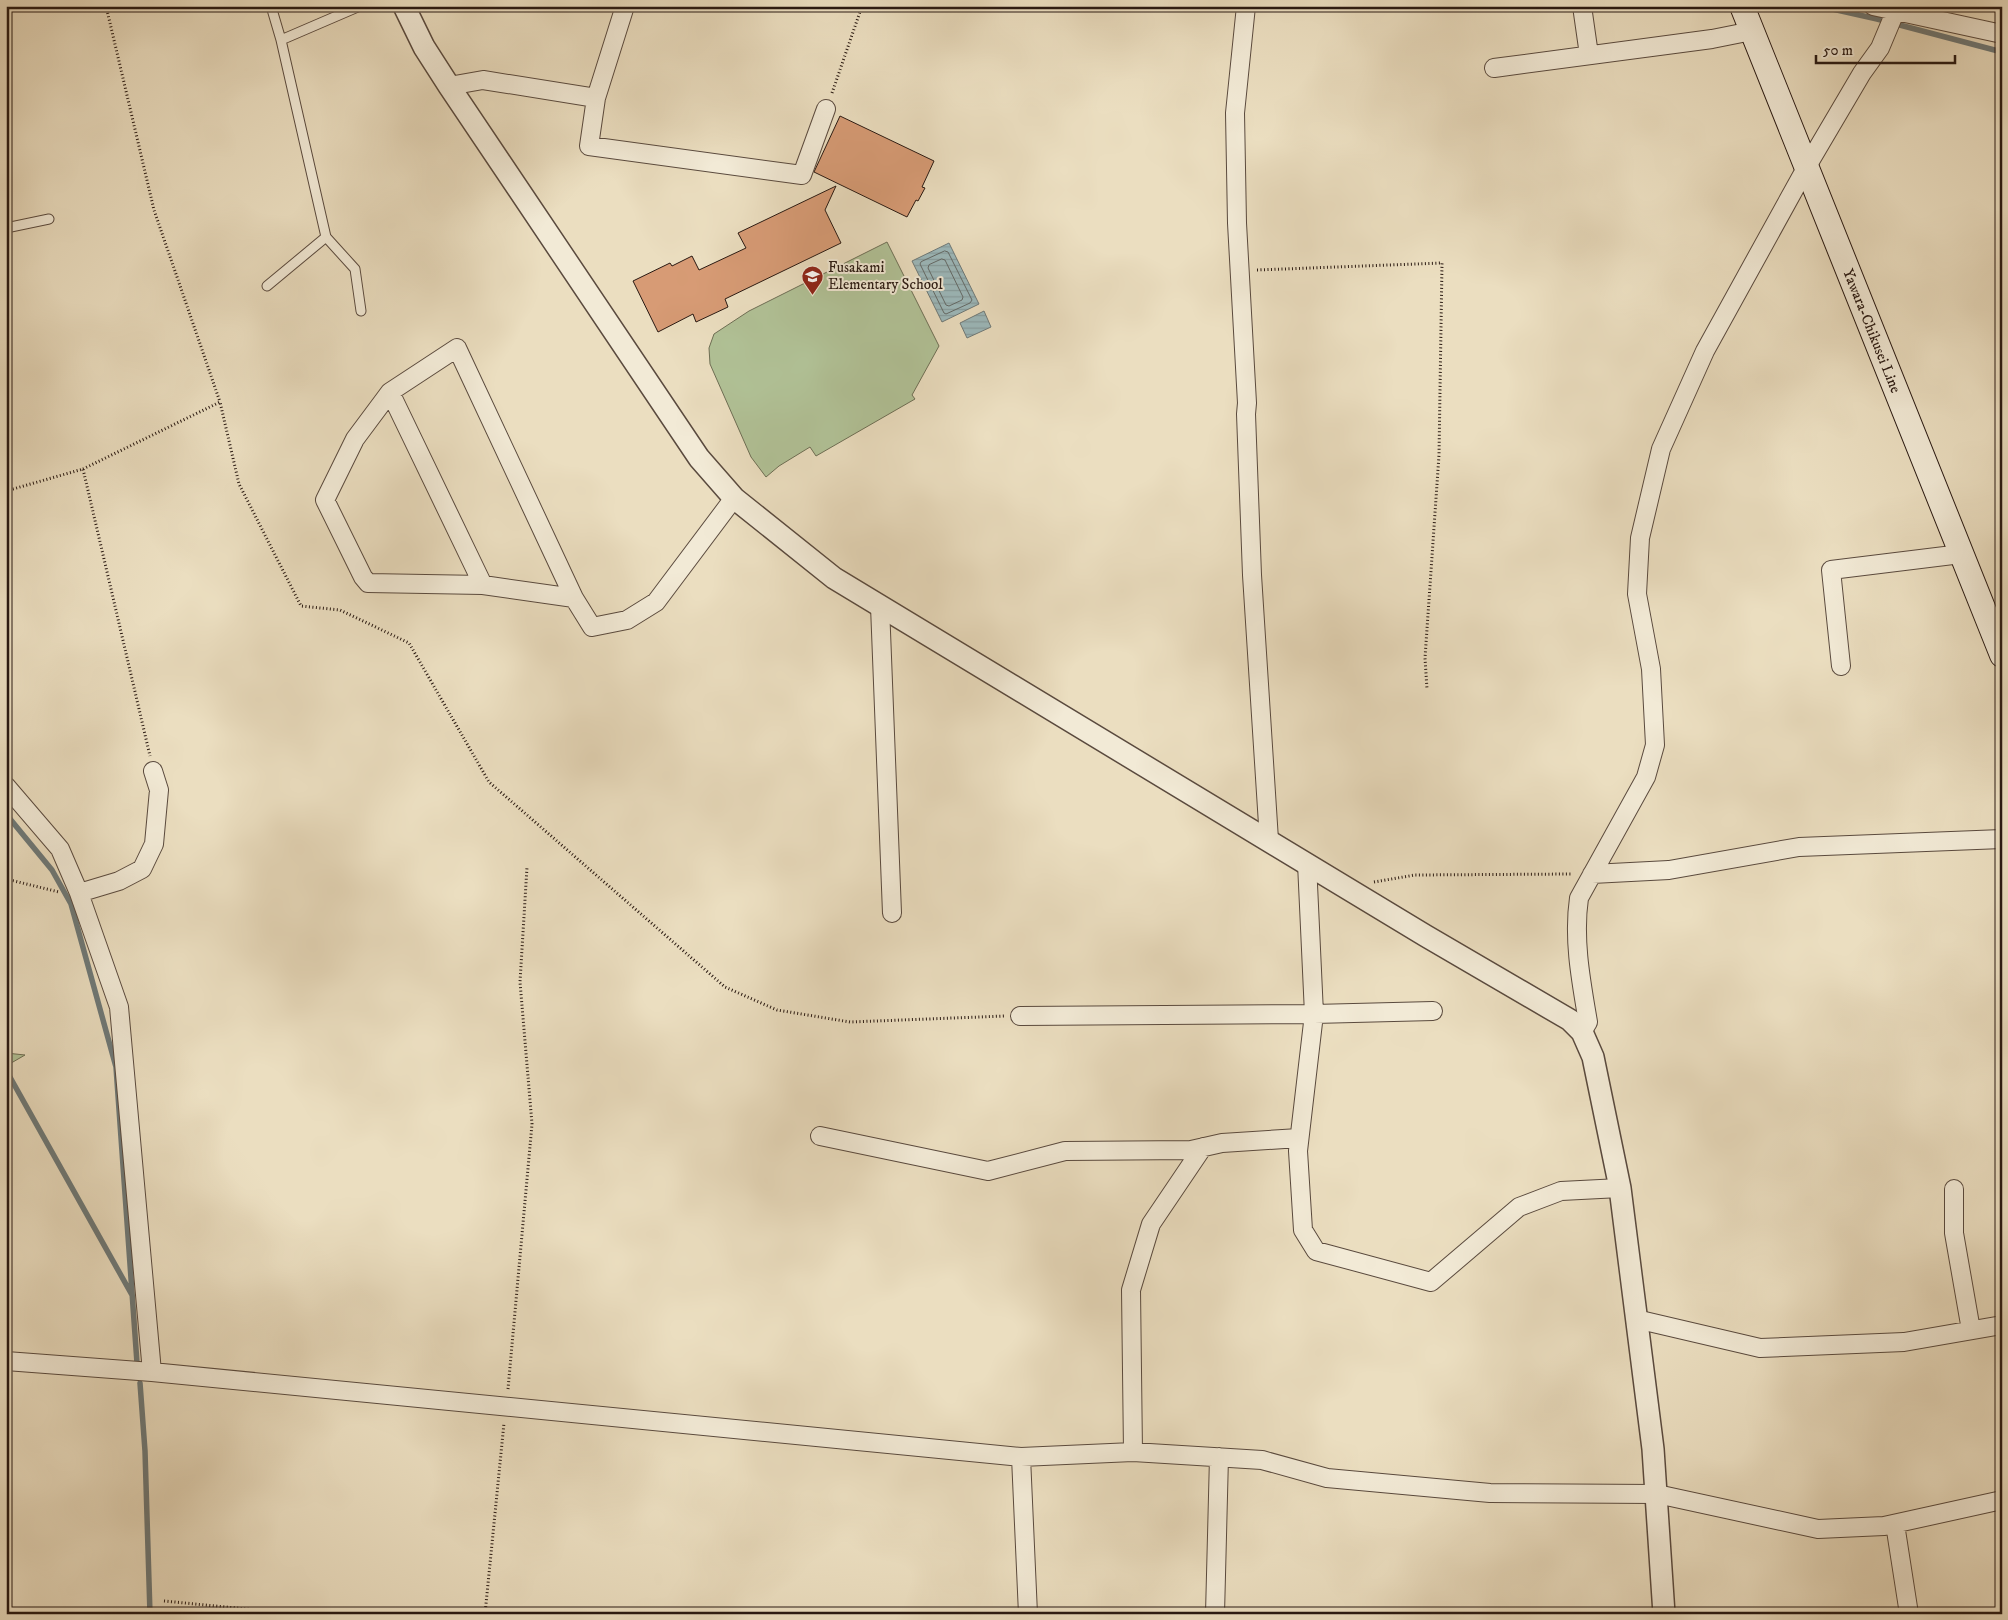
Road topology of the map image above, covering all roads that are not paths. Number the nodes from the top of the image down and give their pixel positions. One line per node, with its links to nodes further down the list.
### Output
1 (270, 6): 12 (lane)
2 (360, 6): 12 (lane)
3 (404, 6): 15 (street)
4 (625, 6): 16 (street)
5 (1246, 6): 35 (street)
6 (1582, 6): 13 (street)
7 (1742, 6): 10 (main road, Yawara-Chikusei Line)
8 (1873, 6): 9 (street)
9 (1891, 9): 11 (street); 18 (street)
10 (1752, 31): 13 (street); 18 (main road, Yawara-Chikusei Line)
11 (2002, 34)
12 (281, 40): 21 (lane)
13 (1589, 55): 14 (street)
14 (1494, 68)
15 (449, 86): 16 (street); 25 (street)
16 (596, 98): 17 (street)
17 (826, 109)
18 (1806, 168): 26 (main road, Yawara-Chikusei Line); 37 (street)
19 (49, 219): 20 (lane)
20 (6, 228)
21 (326, 237): 22 (lane); 23 (lane)
22 (267, 286)
23 (361, 311)
24 (390, 392): 27 (street); 27 (street); 28 (street)
25 (734, 498): 28 (street); 29 (street)
26 (1961, 554): 30 (main road, Yawara-Chikusei Line); 31 (street)
27 (483, 585): 28 (street)
28 (574, 598)
29 (880, 606): 35 (street); 39 (street)
30 (2002, 655)
31 (1841, 666)
32 (154, 770): 38 (street)
33 (6, 786): 38 (street)
34 (2002, 838): 37 (street)
35 (1269, 840): 36 (street)
36 (1307, 863): 41 (street); 43 (street)
37 (1592, 874): 43 (street)
38 (79, 893): 53 (street)
39 (892, 913)
40 (1433, 1011): 41 (street)
41 (1314, 1014): 42 (street); 45 (street)
42 (1020, 1016)
43 (1582, 1032): 47 (street)
44 (820, 1136): 46 (street)
45 (1299, 1138): 46 (street); 47 (street)
46 (1203, 1147): 54 (street)
47 (1620, 1188): 49 (street)
48 (1954, 1189): 51 (street)
49 (1636, 1319): 51 (street); 57 (street)
50 (2002, 1325): 51 (street)
51 (1971, 1330)
52 (6, 1361): 53 (street)
53 (152, 1372): 55 (street)
54 (1133, 1452): 55 (street); 56 (street)
55 (1021, 1457): 60 (street)
56 (1219, 1457): 57 (street); 61 (street)
57 (1657, 1494): 59 (street); 62 (street)
58 (2002, 1500): 59 (street)
59 (1895, 1524): 63 (street)
60 (1028, 1614)
61 (1215, 1614)
62 (1664, 1614)
63 (1909, 1614)

